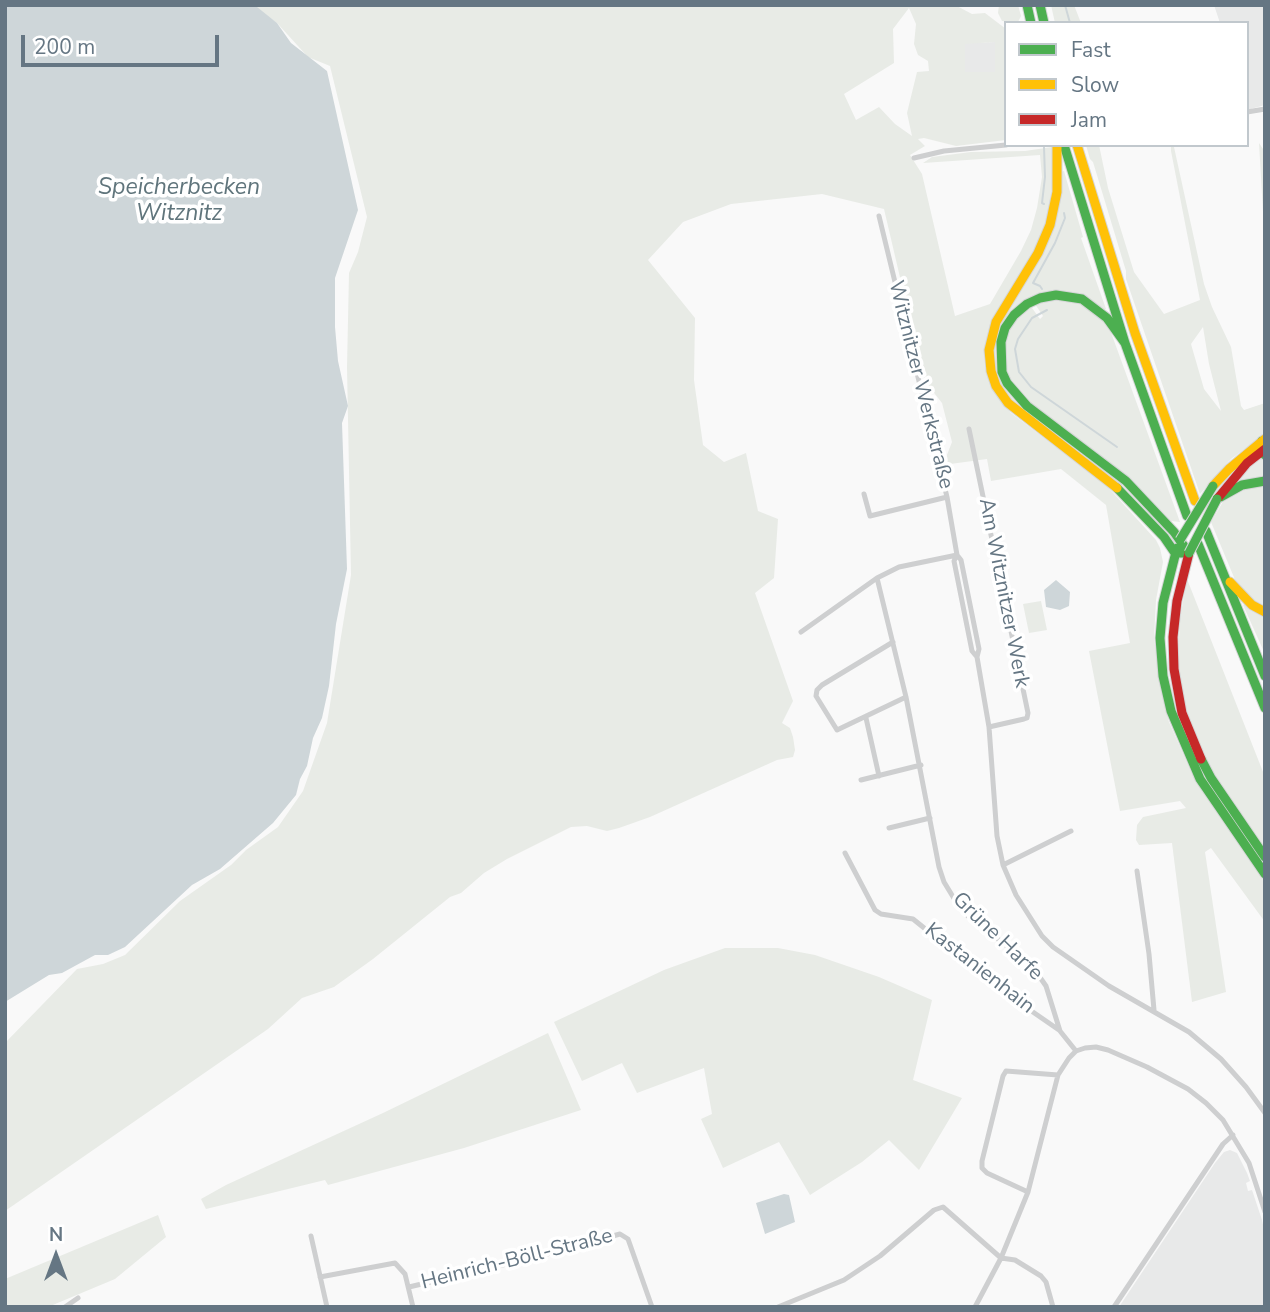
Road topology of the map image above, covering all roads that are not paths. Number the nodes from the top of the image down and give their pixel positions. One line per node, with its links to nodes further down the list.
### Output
1 (1004, 145): 5 (street)
2 (1057, 147): 18 (main road)
3 (1065, 147): 7 (main road)
4 (1078, 147): 14 (main road)
5 (914, 158)
6 (879, 216): 12 (street, Witznitzer Werkstraße)
7 (1125, 343): 15 (main road); 18 (main road, bridge)
8 (970, 429): 30 (street, Am Witznitzer Werk)
9 (1264, 446): 13 (main road); 18 (main road, bridge)
10 (1265, 481): 13 (main road)
11 (864, 494): 12 (street)
12 (947, 498): 20 (street, Witznitzer Werkstraße)
13 (1217, 499): 19 (main road, bridge)
14 (1195, 501)
15 (1187, 516)
16 (1206, 531): 21 (main road)
17 (1198, 544): 28 (main road)
18 (1178, 546): 19 (main road, bridge); 41 (main road)
19 (1189, 553): 38 (main road)
20 (957, 555): 22 (street); 30 (street, Witznitzer Werkstraße)
21 (1222, 570): 23 (main road); 26 (main road)
22 (877, 578): 24 (street); 25 (street, Grüne Harfe)
23 (1265, 612)
24 (802, 632)
25 (893, 642): 27 (street, Grüne Harfe); 29 (street)
26 (1265, 676)
27 (906, 698): 29 (street); 31 (street, Grüne Harfe)
28 (1265, 708)
29 (866, 718): 32 (street)
30 (989, 727): 39 (street, Witznitzer Werkstraße)
31 (921, 765): 32 (street); 34 (street, Grüne Harfe)
32 (879, 776): 33 (street)
33 (861, 780)
34 (930, 818): 35 (street); 43 (street, Grüne Harfe)
35 (889, 828)
36 (1071, 831): 39 (street)
37 (845, 853): 43 (street, Kastanienhain)
38 (1265, 857)
39 (1003, 865): 42 (street, Witznitzer Werkstraße)
40 (1137, 871): 42 (street)
41 (1265, 874)
42 (1154, 1010): 46 (street, Witznitzer Werkstraße)
43 (1060, 1031): 44 (street, Grüne Harfe)
44 (1076, 1051): 45 (street); 47 (street)
45 (1059, 1075): 48 (street); 48 (street)
46 (1265, 1114)
47 (1233, 1135): 49 (street); 62 (street)
48 (1028, 1192): 51 (street)
49 (1265, 1212)
50 (311, 1236): 52 (street)
51 (1001, 1258): 59 (street); 60 (street); 61 (street)
52 (320, 1277): 53 (street, Heinrich-Böll-Straße); 56 (street)
53 (409, 1287): 57 (street, Heinrich-Böll-Straße); 58 (street, Heinrich-Böll-Straße)
54 (78, 1298): 55 (street)
55 (65, 1307)
56 (327, 1307)
57 (413, 1307)
58 (652, 1307)
59 (778, 1307)
60 (975, 1307)
61 (1053, 1307)
62 (1114, 1307)

